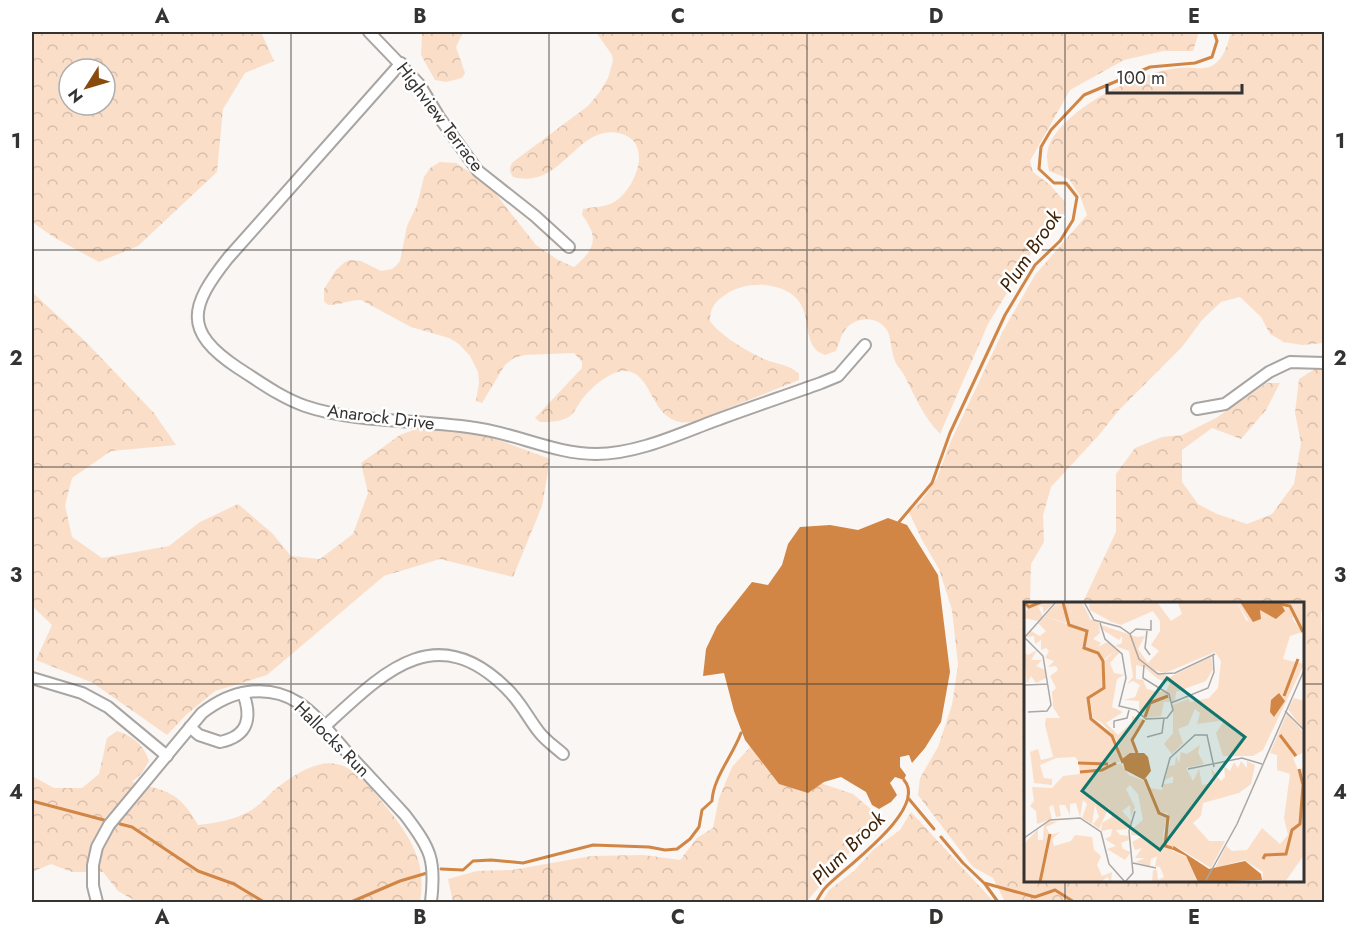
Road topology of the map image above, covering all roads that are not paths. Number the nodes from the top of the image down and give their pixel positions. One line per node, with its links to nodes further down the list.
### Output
1 (369, 32): 2 (street, Highview Terrace)
2 (401, 63): 3 (street, Highview Terrace); 4 (street, Anarock Drive)
3 (569, 247)
4 (865, 345)
5 (1324, 363): 6 (street)
6 (1197, 409)
7 (32, 678): 12 (street)
8 (243, 693): 9 (street, Hallocks Run); 10 (street, Hallocks Run); 10 (street)
9 (324, 727): 11 (street); 14 (street, Hallocks Run)
10 (190, 728): 12 (street, Hallocks Run)
11 (563, 754)
12 (166, 756): 13 (street, Hallocks Run)
13 (97, 903)
14 (431, 903)

